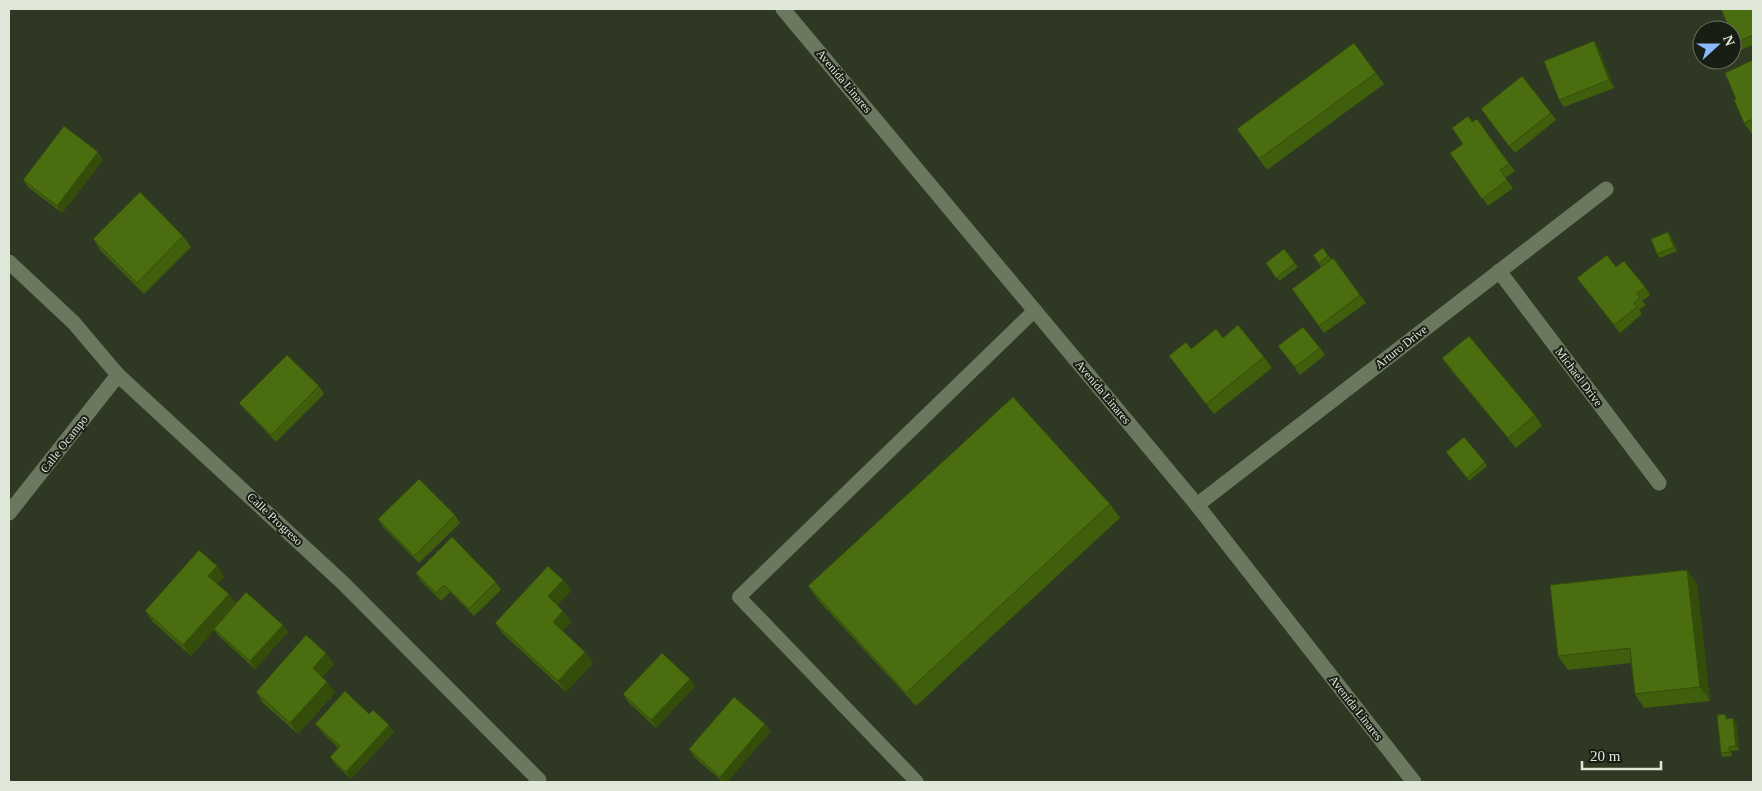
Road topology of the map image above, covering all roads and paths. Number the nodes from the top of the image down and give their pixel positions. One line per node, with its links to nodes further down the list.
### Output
1 (783, 9): 5 (street, Avenida Linares)
2 (1606, 188): 4 (street, Arturo Drive)
3 (9, 262): 6 (street, Calle Progreso)
4 (1499, 271): 7 (street, Michael Drive); 8 (street, Arturo Drive)
5 (1035, 310): 8 (street, Avenida Linares); 11 (lane)
6 (118, 375): 9 (street, Calle Ocampo); 10 (street, Calle Progreso)
7 (1659, 483)
8 (1197, 505): 12 (street, Avenida Linares)
9 (9, 514)
10 (537, 781)
11 (917, 782)
12 (1414, 782)

